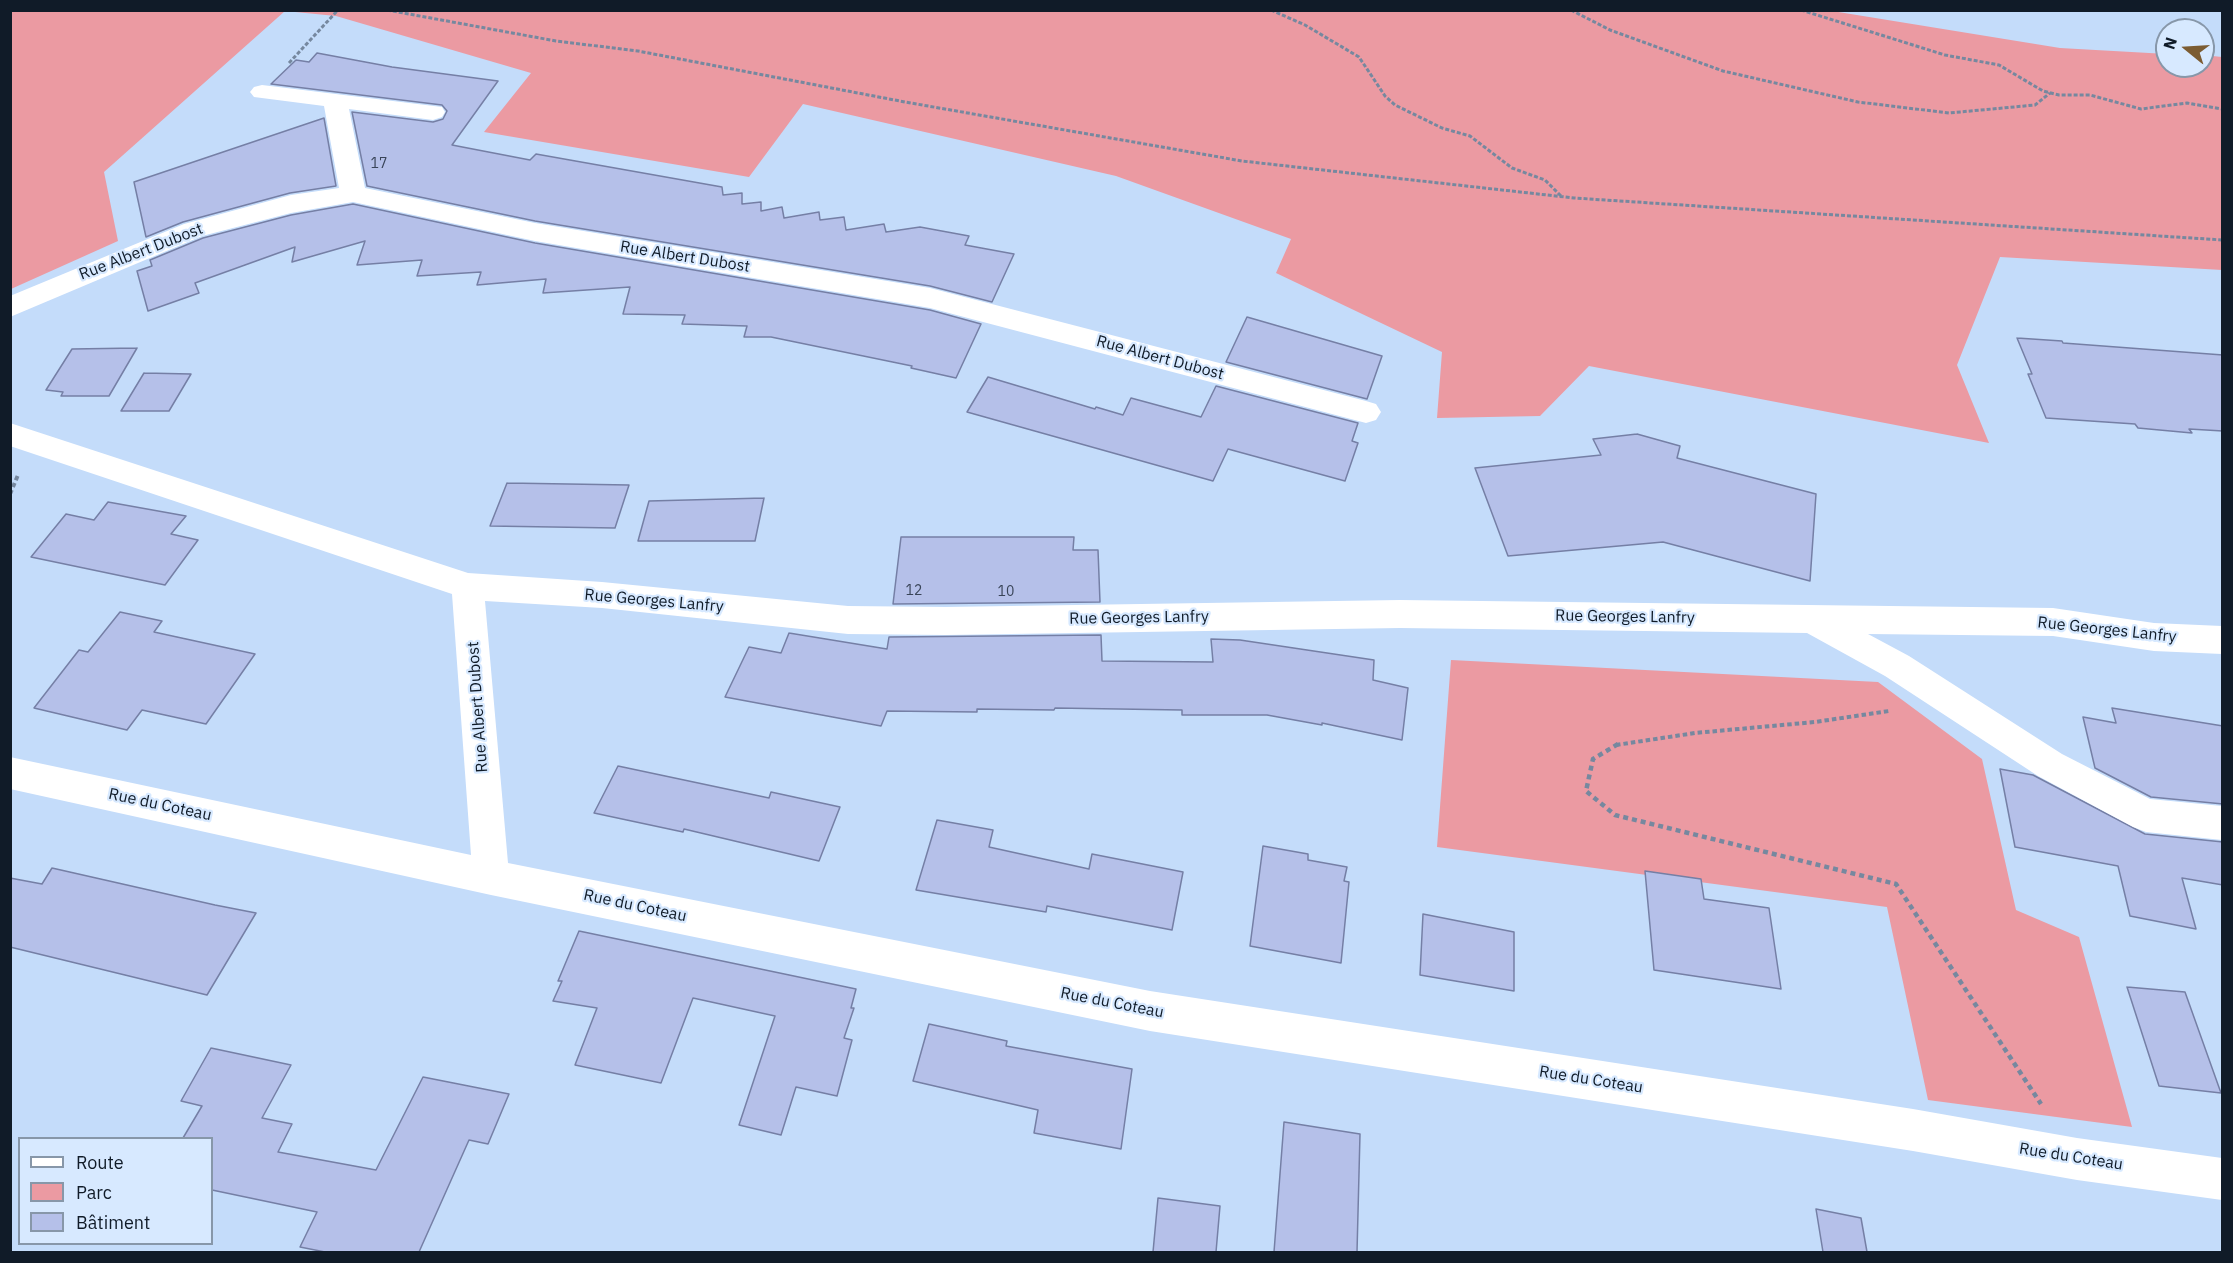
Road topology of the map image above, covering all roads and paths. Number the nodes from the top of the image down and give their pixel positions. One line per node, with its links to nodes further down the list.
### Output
1 (338, 10): 6 (path)
2 (387, 10): 12 (path)
3 (1271, 10): 12 (path)
4 (1571, 10): 7 (path)
5 (1801, 10): 7 (path)
6 (261, 92): 8 (street)
7 (2050, 93): 9 (path)
8 (334, 100): 10 (street); 11 (street)
9 (2223, 109)
10 (433, 112)
11 (353, 194): 14 (street, Rue Albert Dubost); 15 (street, Rue Albert Dubost)
12 (1563, 197): 13 (path)
13 (2223, 240)
14 (10, 306)
15 (1366, 412)
16 (10, 434): 17 (street)
17 (468, 586): 18 (street, Rue Georges Lanfry); 23 (street, Rue Albert Dubost)
18 (1811, 619): 19 (street, Rue Georges Lanfry); 20 (street, Rue Georges Lanfry)
19 (2223, 640)
20 (1952, 702): 22 (street, Rue Georges Lanfry); 24 (path)
21 (10, 773): 23 (street, Rue du Coteau)
22 (2223, 823)
23 (491, 877): 24 (street, Rue du Coteau)
24 (2077, 1159): 25 (street, Rue du Coteau)
25 (2223, 1179)

